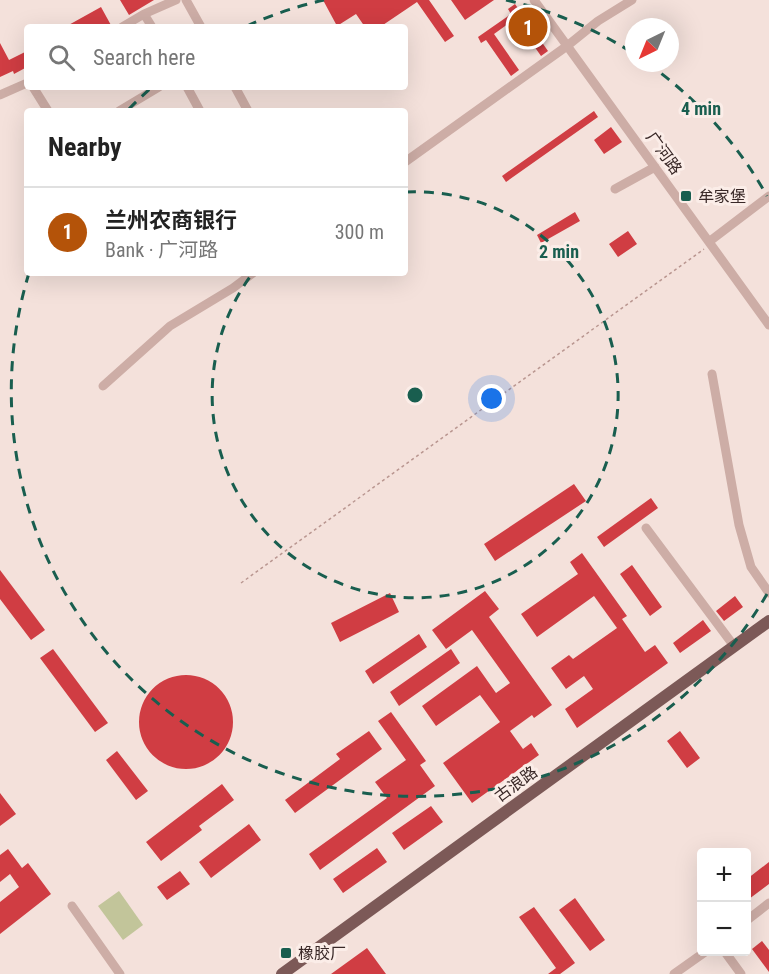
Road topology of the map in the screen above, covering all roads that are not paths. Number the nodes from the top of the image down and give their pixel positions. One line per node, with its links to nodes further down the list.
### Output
1 (176, 0): 5 (street)
2 (186, 0): 8 (street)
3 (534, 0): 9 (street, 广河路)
4 (632, 0): 9 (street)
5 (144, 14): 6 (street); 7 (street)
6 (127, 24)
7 (150, 24)
8 (199, 24)
9 (567, 46): 20 (street); 21 (street, 广河路)
10 (24, 84): 15 (street)
11 (35, 90): 16 (street)
12 (154, 90): 17 (street)
13 (189, 90): 18 (street)
14 (237, 90): 19 (street)
15 (0, 95)
16 (46, 108)
17 (124, 108)
18 (198, 108)
19 (246, 108)
20 (408, 160)
21 (655, 167): 22 (street); 24 (street, 广河路)
22 (615, 189)
23 (769, 196): 24 (street)
24 (710, 241): 26 (street, 广河路)
25 (250, 276): 28 (street)
26 (769, 325)
27 (712, 374): 30 (street)
28 (103, 386)
29 (646, 528): 32 (street)
30 (769, 593)
31 (769, 621): 32 (main road, 古浪路)
32 (734, 646): 39 (main road, 古浪路)
33 (769, 903): 35 (street)
34 (72, 906): 38 (street)
35 (751, 918)
36 (698, 956): 40 (street)
37 (728, 956): 41 (street)
38 (120, 974)
39 (282, 974)
40 (674, 974)
41 (741, 974)

